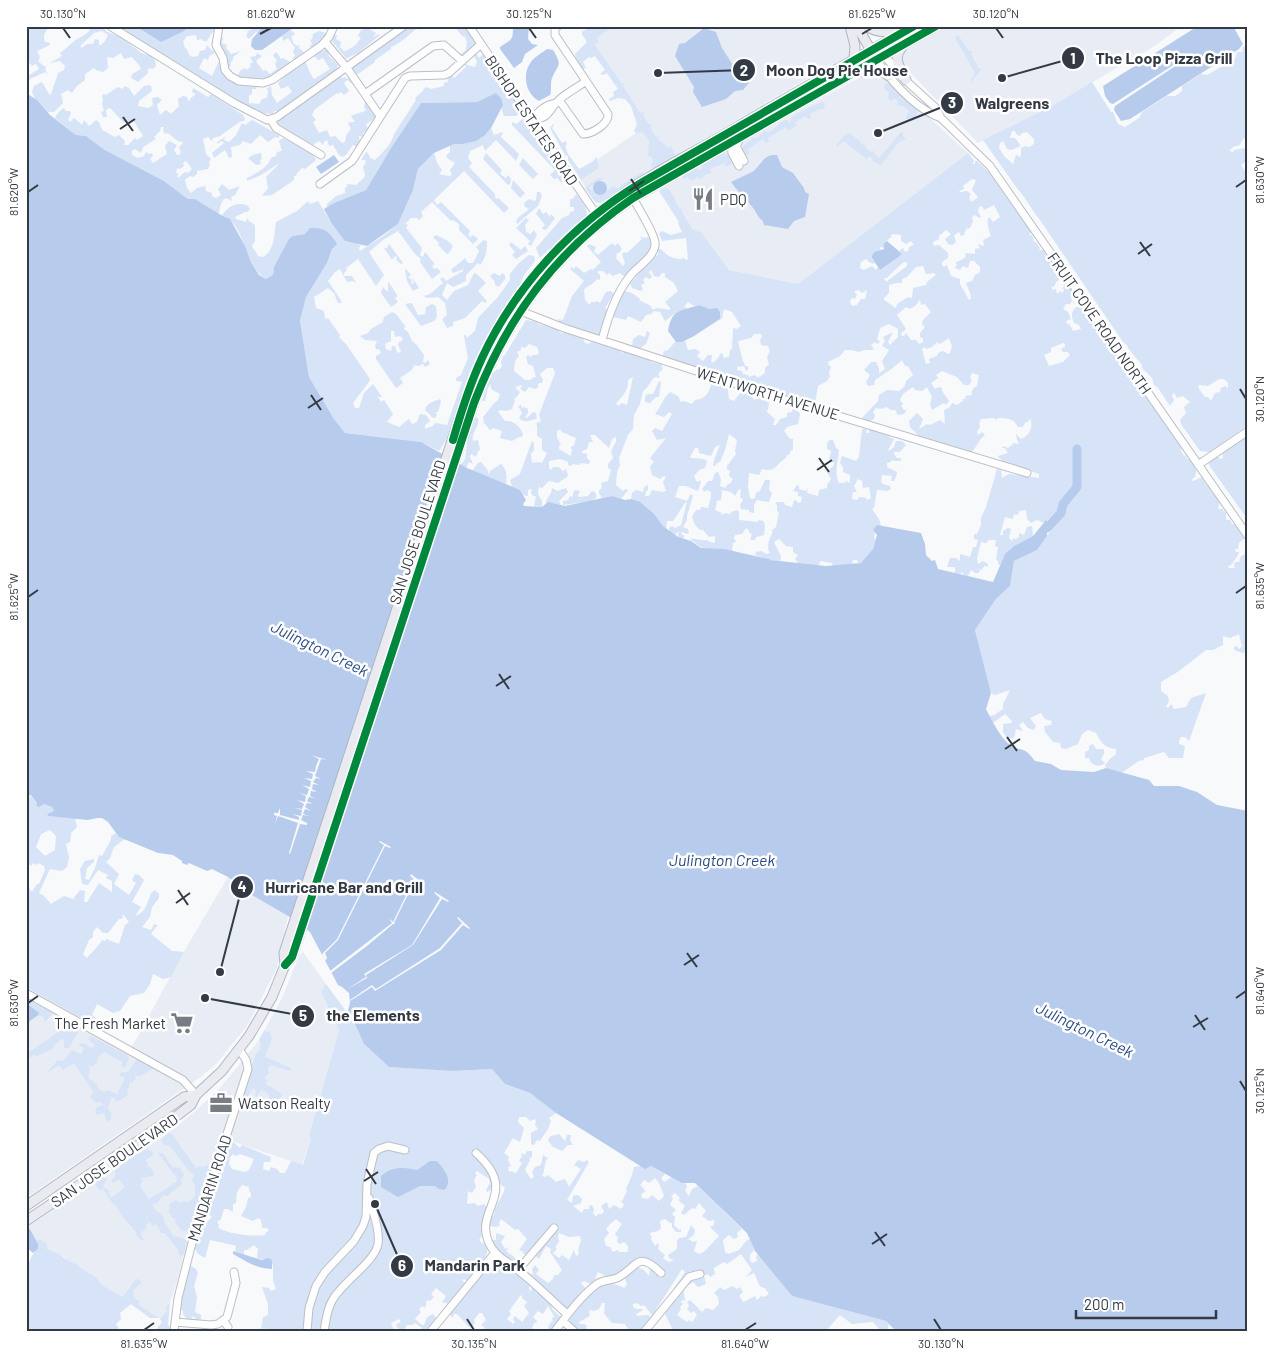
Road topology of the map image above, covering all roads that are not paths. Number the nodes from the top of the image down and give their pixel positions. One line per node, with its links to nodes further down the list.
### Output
1 (110, 26): 29 (street)
2 (219, 26): 12 (street)
3 (334, 26): 12 (street)
4 (404, 26): 19 (street)
5 (469, 26): 13 (street, BISHOP ESTATES ROAD)
6 (558, 26): 22 (street)
7 (850, 26): 17 (main road)
8 (857, 26): 15 (main road)
9 (867, 26): 11 (main road); 15 (main road)
10 (936, 26): 14 (main road, SAN JOSE BOULEVARD)
11 (912, 27): 15 (main road, SAN JOSE BOULEVARD)
12 (325, 42): 19 (street)
13 (481, 44): 18 (street); 30 (street, BISHOP ESTATES ROAD)
14 (902, 46): 16 (main road, SAN JOSE BOULEVARD); 21 (main road)
15 (874, 48): 16 (main road); 17 (main road, SAN JOSE BOULEVARD)
16 (881, 58): 20 (street, FRUIT COVE ROAD NORTH); 21 (street, FRUIT COVE ROAD NORTH); 25 (main road, SAN JOSE BOULEVARD)
17 (854, 59): 27 (main road, SAN JOSE BOULEVARD)
18 (462, 61): 23 (street); 26 (street)
19 (347, 68): 23 (street); 29 (street)
20 (889, 76): 25 (main road); 28 (street, FRUIT COVE ROAD NORTH)
21 (906, 80): 28 (street, FRUIT COVE ROAD NORTH)
22 (586, 81): 24 (street); 24 (street)
23 (366, 94): 26 (street)
24 (557, 102): 30 (street)
25 (800, 104): 32 (main road, SAN JOSE BOULEVARD)
26 (380, 116): 37 (street)
27 (754, 117): 31 (main road, SAN JOSE BOULEVARD); 33 (main road)
28 (942, 118): 44 (street, FRUIT COVE ROAD NORTH)
29 (271, 120): 34 (street)
30 (532, 120): 39 (street, BISHOP ESTATES ROAD)
31 (726, 134): 35 (main road); 36 (main road, SAN JOSE BOULEVARD)
32 (741, 136): 33 (main road, SAN JOSE BOULEVARD); 33 (street)
33 (731, 142): 35 (main road, SAN JOSE BOULEVARD)
34 (322, 155)
35 (698, 160): 38 (main road, SAN JOSE BOULEVARD)
36 (647, 179): 38 (main road); 39 (main road, SAN JOSE BOULEVARD)
37 (320, 184)
38 (632, 198): 40 (main road, SAN JOSE BOULEVARD); 42 (street)
39 (596, 214): 40 (main road); 41 (main road, SAN JOSE BOULEVARD)
40 (566, 254): 41 (main road, SAN JOSE BOULEVARD)
41 (515, 309): 42 (street, WENTWORTH AVENUE); 48 (main road, SAN JOSE BOULEVARD)
42 (602, 340): 45 (street, WENTWORTH AVENUE)
43 (1248, 431): 44 (street)
44 (1198, 464): 46 (street, FRUIT COVE ROAD NORTH)
45 (1027, 472)
46 (1248, 536)
47 (26, 993): 49 (street)
48 (239, 1050): 49 (main road, SAN JOSE BOULEVARD); 67 (street, MANDARIN ROAD)
49 (196, 1095): 50 (main road, SAN JOSE BOULEVARD); 51 (main road, SAN JOSE BOULEVARD)
50 (140, 1129): 51 (main road); 55 (main road, SAN JOSE BOULEVARD)
51 (147, 1139): 56 (main road, SAN JOSE BOULEVARD)
52 (405, 1150): 54 (street)
53 (476, 1153): 59 (street)
54 (366, 1193): 70 (street); 71 (street)
55 (29, 1204): 56 (main road)
56 (39, 1212): 57 (main road, SAN JOSE BOULEVARD)
57 (26, 1220)
58 (554, 1228): 60 (street)
59 (494, 1254): 60 (street); 72 (street)
60 (518, 1270): 64 (street)
61 (234, 1272): 65 (street)
62 (661, 1273): 64 (street)
63 (700, 1274): 75 (street)
64 (567, 1314): 66 (street)
65 (222, 1320): 67 (street); 68 (street)
66 (562, 1321): 73 (street); 74 (street)
67 (175, 1322): 69 (street, MANDARIN ROAD)
68 (228, 1327)
69 (174, 1331)
70 (307, 1331)
71 (324, 1331)
72 (431, 1331)
73 (555, 1331)
74 (574, 1331)
75 (644, 1331)

